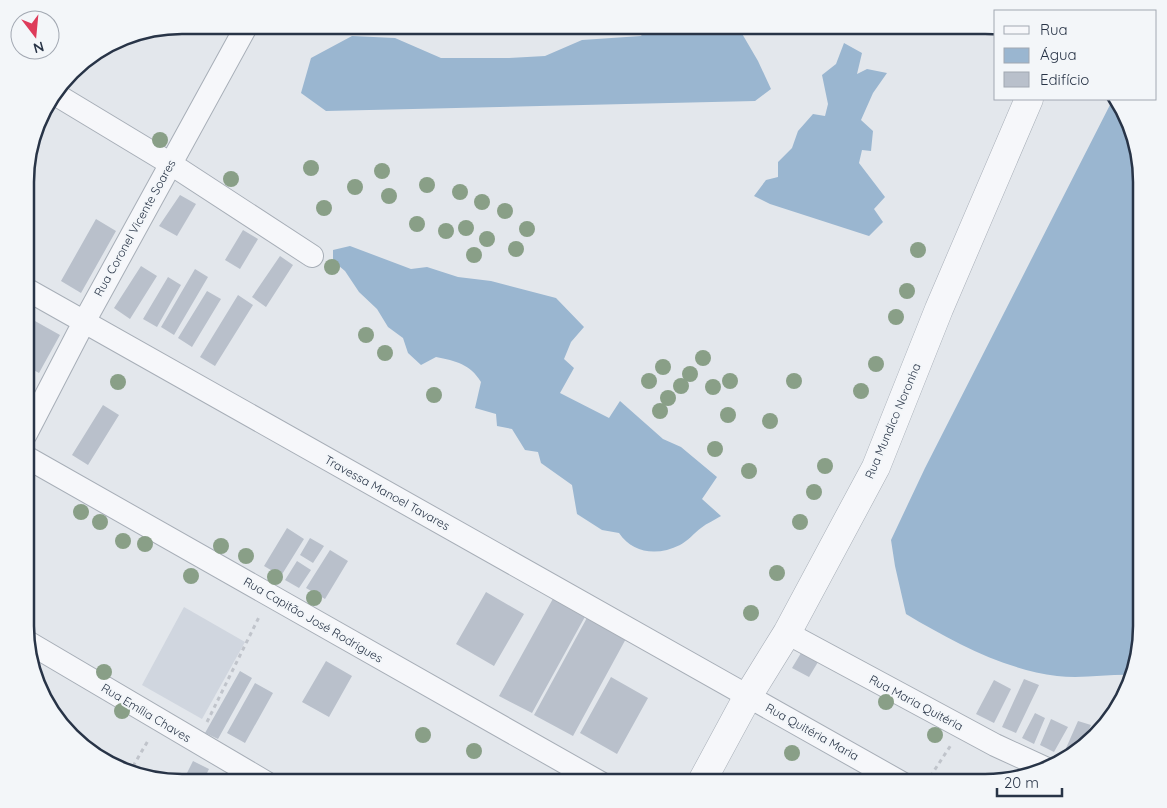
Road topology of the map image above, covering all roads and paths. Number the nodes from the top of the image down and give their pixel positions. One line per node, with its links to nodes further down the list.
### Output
1 (242, 34): 4 (street, Rua Coronel Vicente Soares)
2 (61, 98): 4 (street)
3 (1029, 100): 11 (street, Rua Mundico Noronha)
4 (171, 164): 5 (street); 7 (street, Rua Coronel Vicente Soares)
5 (312, 256)
6 (34, 293): 7 (street, Travessa Manoel Tavares)
7 (84, 322): 8 (street, Rua Coronel Vicente Soares); 13 (street, Travessa Manoel Tavares)
8 (34, 419)
9 (34, 462): 10 (street, Rua Capitão José Rodrigues)
10 (270, 596): 16 (path); 20 (street, Rua Capitão José Rodrigues)
11 (787, 633): 13 (street, Rua Mundico Noronha); 15 (street, Rua Maria Quitéria)
12 (36, 647): 14 (street, Rua Emília Chaves)
13 (748, 696): 21 (street, Rua Mundico Noronha); 22 (street, Rua Quitéria Maria)
14 (160, 721): 16 (street, Rua Emília Chaves); 18 (path)
15 (962, 728): 17 (street, Rua Maria Quitéria); 23 (path)
16 (197, 742): 19 (street, Rua Emília Chaves)
17 (1039, 764)
18 (133, 766)
19 (252, 774)
20 (585, 774)
21 (706, 774)
22 (886, 774)
23 (932, 774)

